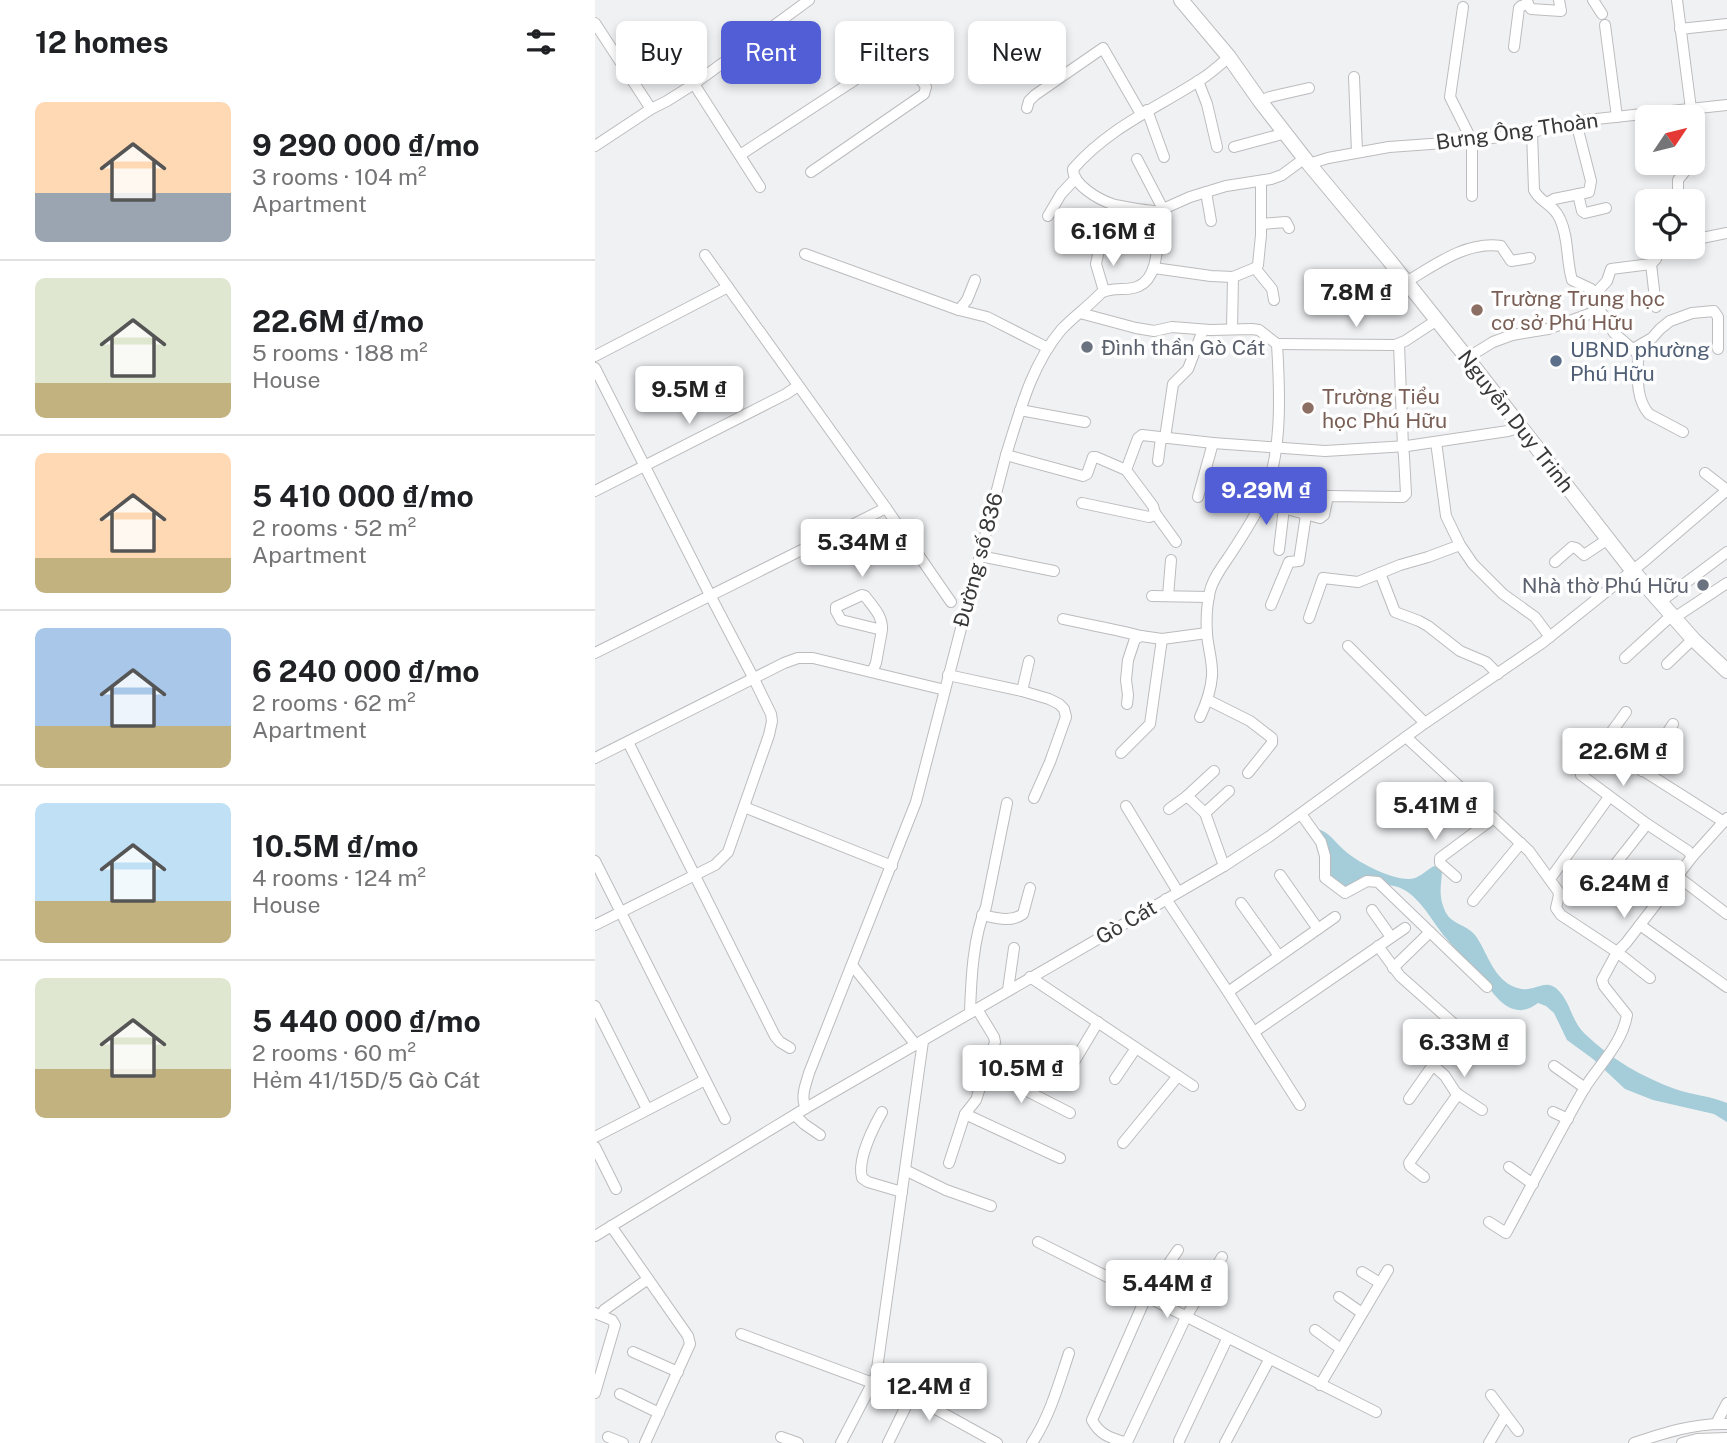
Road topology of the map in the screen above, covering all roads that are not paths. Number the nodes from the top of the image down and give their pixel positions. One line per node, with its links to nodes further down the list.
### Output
1 (809, 0): 13 (street)
2 (1181, 0): 12 (main road, Nguyễn Duy Trinh)
3 (1559, 0): 6 (street)
4 (1593, 0): 26 (street)
5 (1677, 0): 10 (street)
6 (1527, 2): 11 (street)
7 (1463, 6): 30 (street)
8 (595, 23): 23 (street)
9 (1727, 24): 10 (street)
10 (1680, 29): 19 (street)
11 (1514, 47)
12 (1229, 57): 15 (street); 18 (main road, Nguyễn Duy Trinh)
13 (707, 75)
14 (1354, 77): 34 (street)
15 (1198, 81): 24 (street); 33 (street)
16 (694, 84): 23 (street); 35 (street)
17 (1309, 88): 18 (street)
18 (1260, 101): 29 (main road, Nguyễn Duy Trinh)
19 (1690, 105)
20 (1727, 105): 21 (street, Bưng Ông Thoàn)
21 (1705, 107)
22 (1027, 108): 24 (street)
23 (651, 109): 31 (street)
24 (1144, 112): 36 (street); 40 (street)
25 (1635, 116): 26 (street, Bưng Ông Thoàn)
26 (1617, 117): 27 (street, Bưng Ông Thoàn)
27 (1576, 122): 28 (street, Bưng Ông Thoàn); 44 (street)
28 (1532, 132): 30 (street, Bưng Ông Thoàn); 46 (street)
29 (1286, 133): 32 (street); 38 (main road, Nguyễn Duy Trinh)
30 (1472, 141): 34 (street, Bưng Ông Thoàn); 45 (street)
31 (595, 146)
32 (1234, 146)
33 (1217, 147)
34 (1357, 152): 38 (street, Bưng Ông Thoàn)
35 (740, 155): 39 (street); 42 (street)
36 (1164, 157)
37 (1137, 159): 48 (street)
38 (1307, 161): 41 (street); 65 (main road, Nguyễn Duy Trinh)
39 (811, 172)
40 (1075, 179): 48 (street); 49 (street)
41 (1261, 181): 43 (street); 51 (street)
42 (760, 187)
43 (1206, 192): 48 (street); 50 (street)
44 (1578, 194): 46 (street); 47 (street)
45 (1472, 197)
46 (1547, 203): 68 (street)
47 (1606, 208)
48 (1162, 211): 61 (street)
49 (1048, 216)
50 (1211, 222)
51 (1261, 224): 52 (street); 62 (street)
52 (1289, 228)
53 (1727, 233): 54 (street)
54 (1705, 237)
55 (1100, 245): 67 (street)
56 (805, 254): 71 (street)
57 (705, 255): 66 (street)
58 (1531, 258): 65 (street)
59 (1656, 259): 60 (street)
60 (1651, 264): 68 (street); 70 (street)
61 (1154, 268): 63 (street); 67 (street)
62 (1255, 268): 63 (street); 69 (street)
63 (1233, 277): 75 (street)
64 (975, 279): 71 (street)
65 (1406, 282): 74 (main road, Nguyễn Duy Trinh)
66 (728, 288): 83 (street); 86 (street)
67 (1104, 291): 73 (street, Đường số 836)
68 (1594, 294): 72 (street)
69 (1274, 300)
70 (1656, 307)
71 (959, 310): 80 (street)
72 (1600, 310): 81 (street); 84 (street)
73 (1080, 313): 76 (street); 80 (street, Đường số 836)
74 (1437, 320): 79 (street); 84 (main road, Nguyễn Duy Trinh)
75 (1232, 329): 76 (street); 78 (street)
76 (1203, 330): 91 (street)
77 (1723, 333): 81 (street); 82 (street)
78 (1277, 344): 79 (street); 95 (street)
79 (1399, 345): 94 (street)
80 (1048, 348): 87 (street, Đường số 836)
81 (1633, 349): 90 (street)
82 (1718, 349)
83 (595, 356)
84 (1467, 358): 89 (main road, Nguyễn Duy Trinh)
85 (595, 369): 98 (street)
86 (798, 386): 98 (street); 106 (street)
87 (1020, 410): 88 (street); 96 (street, Đường số 836)
88 (1085, 422)
89 (1521, 427): 92 (street); 110 (main road, Nguyễn Duy Trinh)
90 (1683, 432)
91 (1163, 438): 93 (street); 97 (street); 99 (street)
92 (1436, 442): 94 (street); 112 (street)
93 (1213, 443): 95 (street); 103 (street)
94 (1403, 447): 95 (street); 109 (street)
95 (1275, 448): 104 (street)
96 (1006, 455): 99 (street); 115 (street, Đường số 836)
97 (1158, 461)
98 (644, 466): 102 (street); 122 (street)
99 (1126, 470): 108 (street)
100 (1705, 473): 101 (street)
101 (1727, 490): 118 (street, Gò Cát)
102 (595, 491)
103 (1198, 497)
104 (1262, 502): 107 (street); 125 (street)
105 (1082, 503): 108 (street)
106 (886, 508): 122 (street); 126 (street)
107 (1284, 508): 109 (street); 113 (street)
108 (1154, 513): 111 (street)
109 (1305, 515): 128 (street)
110 (1608, 539): 117 (street); 118 (main road, Nguyễn Duy Trinh)
111 (1176, 542)
112 (1460, 545): 120 (street); 135 (street)
113 (1279, 550)
114 (1727, 552): 127 (street)
115 (980, 556): 119 (street); 146 (street, Đường số 836)
116 (1171, 560): 124 (street)
117 (1555, 562)
118 (1632, 570): 127 (main road, Nguyễn Duy Trinh); 135 (street, Gò Cát)
119 (1054, 571)
120 (1380, 573): 130 (street); 145 (street)
121 (1727, 583): 129 (street)
122 (710, 595): 139 (street); 147 (street)
123 (1152, 596): 124 (street)
124 (1168, 596): 125 (street)
125 (1209, 597): 133 (street)
126 (951, 602)
127 (1660, 602): 129 (main road, Nguyễn Duy Trinh)
128 (1271, 605)
129 (1673, 617): 137 (main road, Nguyễn Duy Trinh); 140 (street)
130 (1309, 618)
131 (1063, 619): 134 (street)
132 (882, 631): 144 (street)
133 (1207, 633): 136 (street); 150 (street)
134 (1140, 636): 136 (street); 151 (street)
135 (1550, 637): 145 (street, Gò Cát)
136 (1162, 639): 158 (street)
137 (1693, 639): 142 (street); 143 (main road, Nguyễn Duy Trinh)
138 (1348, 646): 154 (street)
139 (595, 653)
140 (1625, 658)
141 (1029, 661): 149 (street)
142 (1667, 664)
143 (1727, 670)
144 (872, 672): 147 (street); 148 (street)
145 (1498, 674): 154 (street, Gò Cát)
146 (948, 675): 148 (street, Đường số 836); 149 (street)
147 (754, 679): 157 (street); 170 (street)
148 (945, 690): 180 (street, Đường số 836)
149 (1022, 691): 167 (street)
150 (1208, 700): 153 (street); 162 (street)
151 (1127, 704)
152 (1626, 712): 161 (street)
153 (1200, 717)
154 (1425, 723): 156 (street, Gò Cát)
155 (1673, 724): 161 (street)
156 (1406, 737): 173 (street, Gò Cát); 174 (street)
157 (628, 741): 159 (street); 183 (street)
158 (1121, 753)
159 (595, 758)
160 (1213, 771): 165 (street)
161 (1642, 771): 175 (street)
162 (1248, 773)
163 (1581, 775): 166 (street)
164 (1229, 791): 172 (street)
165 (1187, 796): 171 (street); 172 (street)
166 (1609, 797): 176 (street); 187 (street)
167 (1034, 798)
168 (1007, 803): 196 (street)
169 (1126, 806): 189 (street)
170 (744, 807): 180 (street); 183 (street)
171 (1169, 809)
172 (1205, 813): 181 (street)
173 (1301, 814): 181 (street, Gò Cát); 202 (street)
174 (1494, 818): 177 (street); 186 (street)
175 (1725, 820): 178 (street)
176 (1647, 824): 178 (street); 184 (street)
177 (1521, 843): 187 (street); 191 (street)
178 (1692, 858): 185 (street)
179 (595, 860): 194 (street)
180 (892, 866): 208 (street, Đường số 836)
181 (1224, 866): 189 (street, Gò Cát)
182 (1280, 875): 201 (street)
183 (695, 876): 194 (street); 221 (street)
184 (1606, 876)
185 (1677, 876): 195 (street); 198 (street)
186 (1456, 877)
187 (1550, 879): 206 (street)
188 (1030, 888): 196 (street)
189 (1178, 892): 190 (street, Gò Cát)
190 (1166, 899): 210 (street, Gò Cát); 215 (street)
191 (1473, 901)
192 (1241, 903): 207 (street)
193 (1372, 910): 203 (street)
194 (621, 913): 199 (street); 229 (street)
195 (1727, 914)
196 (982, 915): 217 (street)
197 (1335, 917): 201 (street)
198 (1640, 925): 206 (street); 213 (street)
199 (595, 926)
200 (1405, 928): 203 (street)
201 (1318, 929): 207 (street)
202 (1430, 932): 209 (street); 212 (street)
203 (1391, 937): 204 (street)
204 (1378, 946): 209 (street); 219 (street)
205 (1014, 948): 214 (street)
206 (1617, 952): 211 (street); 230 (street)
207 (1279, 956): 215 (street)
208 (852, 965): 220 (street); 235 (street, Đường số 836)
209 (1394, 968): 223 (street)
210 (1030, 977): 214 (street, Gò Cát); 218 (street)
211 (1650, 978)
212 (1487, 987)
213 (1727, 987)
214 (1008, 990): 217 (street, Gò Cát)
215 (1228, 992): 219 (street)
216 (595, 1006): 236 (street)
217 (974, 1011): 220 (street, Gò Cát); 225 (street)
218 (1098, 1022): 222 (street); 226 (street)
219 (1254, 1032): 234 (street)
220 (919, 1043): 235 (street, Gò Cát); 250 (street)
221 (790, 1048)
222 (1136, 1048): 227 (street); 228 (street)
223 (1433, 1065): 232 (street); 233 (street)
224 (1554, 1066): 230 (street)
225 (986, 1070): 239 (street); 240 (street)
226 (1068, 1072)
227 (1178, 1076): 231 (street); 245 (street)
228 (1115, 1079)
229 (705, 1080): 236 (street); 242 (street)
230 (1582, 1085): 252 (street)
231 (1193, 1086)
232 (1458, 1094): 237 (street); 251 (street)
233 (1409, 1099)
234 (1300, 1105)
235 (806, 1108): 241 (street, Gò Cát)
236 (647, 1109): 244 (street)
237 (1482, 1110)
238 (882, 1112): 254 (street)
239 (1070, 1113)
240 (965, 1114): 247 (street); 248 (street)
241 (795, 1115): 243 (street); 256 (street, Gò Cát)
242 (725, 1119)
243 (820, 1135)
244 (595, 1137)
245 (1123, 1143)
246 (595, 1147): 253 (street)
247 (1060, 1158)
248 (949, 1163)
249 (1509, 1167): 252 (street)
250 (905, 1170): 254 (street); 255 (street)
251 (1424, 1177)
252 (1529, 1181): 257 (street)
253 (616, 1189)
254 (902, 1192): 279 (street)
255 (991, 1206)
256 (611, 1226): 258 (street, Gò Cát); 264 (street)
257 (1496, 1226)
258 (595, 1236)
259 (1038, 1242): 266 (street)
260 (1178, 1250): 266 (street)
261 (1222, 1257): 270 (street)
262 (1388, 1270): 265 (street)
263 (1362, 1272): 265 (street)
264 (648, 1279): 268 (street); 278 (street)
265 (1380, 1283): 269 (street)
266 (1146, 1297): 270 (street); 294 (street)
267 (1339, 1297): 269 (street)
268 (600, 1312): 281 (street)
269 (1362, 1313): 274 (street)
270 (1186, 1317): 273 (street); 294 (street)
271 (1315, 1330): 274 (street)
272 (741, 1334): 279 (street)
273 (1227, 1339): 277 (street); 295 (street)
274 (1341, 1349): 280 (street)
275 (633, 1352): 278 (street)
276 (1069, 1353): 302 (street)
277 (1269, 1360): 280 (street); 303 (street)
278 (677, 1372): 287 (street)
279 (874, 1380): 284 (street); 299 (street)
280 (1320, 1385): 286 (street)
281 (595, 1393)
282 (620, 1394): 287 (street)
283 (1491, 1395): 288 (street)
284 (911, 1396): 300 (street); 301 (street)
285 (1727, 1404): 289 (street)
286 (1376, 1412)
287 (659, 1413): 297 (street)
288 (1505, 1416): 290 (street); 304 (street)
289 (1722, 1424): 305 (street)
290 (1518, 1431)
291 (608, 1437): 296 (street)
292 (781, 1437): 298 (street)
293 (1720, 1439): 306 (street)
294 (1104, 1440)
295 (1179, 1441)
296 (623, 1443)
297 (645, 1443)
298 (798, 1443)
299 (841, 1443)
300 (888, 1443)
301 (997, 1443)
302 (1032, 1443)
303 (1225, 1443)
304 (1489, 1443)
305 (1634, 1443)
306 (1682, 1443)

